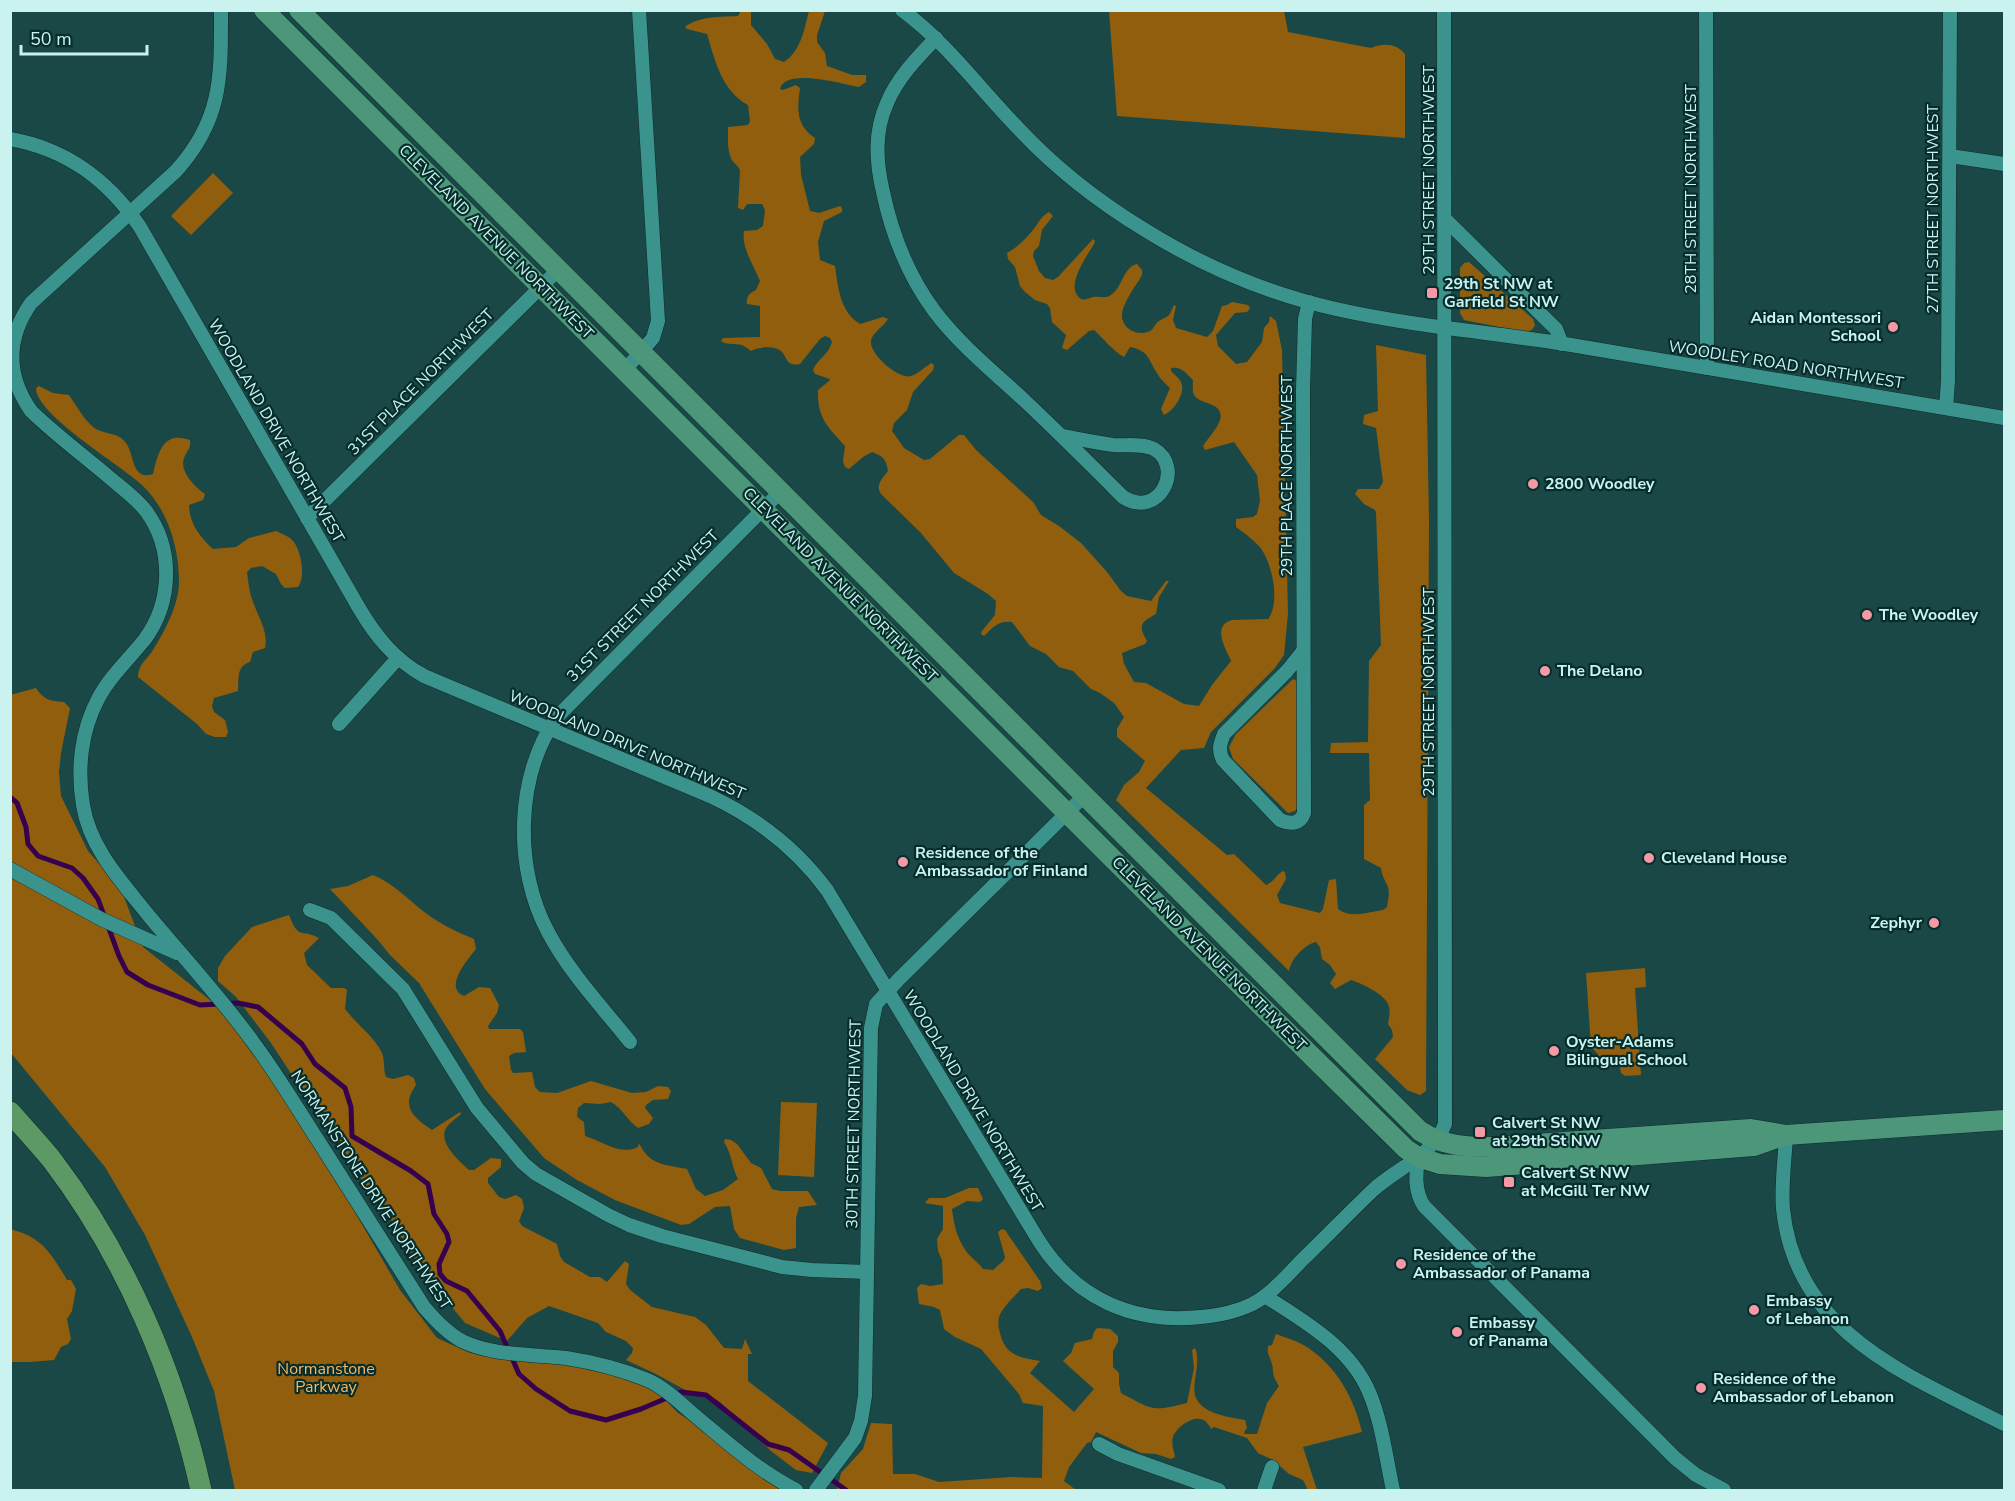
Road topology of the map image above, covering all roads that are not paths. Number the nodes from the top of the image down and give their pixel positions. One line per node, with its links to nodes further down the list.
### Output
1 (221, 10): 15 (street, NORMANSTONE DRIVE NORTHWEST)
2 (264, 10): 12 (main road, CLEVELAND AVENUE NORTHWEST)
3 (299, 10): 10 (main road, CLEVELAND AVENUE NORTHWEST)
4 (639, 10): 22 (street)
5 (902, 10): 9 (street, WOODLEY ROAD NORTHWEST)
6 (1444, 10): 16 (street, 29TH STREET NORTHWEST)
7 (1707, 10): 23 (street, 28TH STREET NORTHWEST)
8 (1950, 10): 13 (street, 27TH STREET NORTHWEST)
9 (936, 38): 19 (street, WOODLEY ROAD NORTHWEST); 27 (street)
10 (411, 123): 12 (main road); 17 (main road, CLEVELAND AVENUE NORTHWEST)
11 (10, 138): 15 (street, WOODLAND DRIVE NORTHWEST)
12 (394, 140): 18 (main road, CLEVELAND AVENUE NORTHWEST)
13 (1950, 156): 14 (street); 25 (street, 27TH STREET NORTHWEST)
14 (2004, 164)
15 (130, 212): 30 (street, WOODLAND DRIVE NORTHWEST); 43 (street, NORMANSTONE DRIVE NORTHWEST)
16 (1445, 219): 20 (street, 29TH STREET NORTHWEST); 21 (street)
17 (558, 270): 18 (street, 31ST PLACE NORTHWEST); 22 (main road, CLEVELAND AVENUE NORTHWEST)
18 (541, 287): 24 (main road, CLEVELAND AVENUE NORTHWEST); 30 (street, 31ST PLACE NORTHWEST)
19 (1309, 302): 20 (street, WOODLEY ROAD NORTHWEST); 32 (street, 29TH PLACE NORTHWEST)
20 (1446, 327): 21 (street, WOODLEY ROAD NORTHWEST); 51 (street, 29TH STREET NORTHWEST)
21 (1562, 344): 23 (street, WOODLEY ROAD NORTHWEST)
22 (641, 354): 24 (street); 28 (main road, CLEVELAND AVENUE NORTHWEST)
23 (1707, 368): 25 (street, WOODLEY ROAD NORTHWEST)
24 (624, 371): 29 (main road, CLEVELAND AVENUE NORTHWEST)
25 (1946, 408): 26 (street, WOODLEY ROAD NORTHWEST)
26 (2004, 418)
27 (1062, 436): 27 (street)
28 (780, 492): 29 (street, 31ST STREET NORTHWEST); 31 (main road, CLEVELAND AVENUE NORTHWEST)
29 (764, 509): 34 (main road, CLEVELAND AVENUE NORTHWEST); 36 (street, 31ST STREET NORTHWEST)
30 (308, 518): 33 (street, WOODLAND DRIVE NORTHWEST)
31 (933, 644): 34 (main road); 37 (main road, CLEVELAND AVENUE NORTHWEST)
32 (1303, 651): 32 (street, 29TH PLACE NORTHWEST)
33 (398, 658): 35 (street); 36 (street, WOODLAND DRIVE NORTHWEST)
34 (915, 661): 38 (main road, CLEVELAND AVENUE NORTHWEST)
35 (339, 724)
36 (548, 729): 44 (street, WOODLAND DRIVE NORTHWEST); 47 (street, 31ST STREET NORTHWEST)
37 (1084, 796): 38 (street, 30TH STREET NORTHWEST); 41 (main road, CLEVELAND AVENUE NORTHWEST)
38 (1067, 813): 42 (main road, CLEVELAND AVENUE NORTHWEST); 44 (street, 30TH STREET NORTHWEST)
39 (10, 869): 43 (street)
40 (310, 910): 54 (street)
41 (1200, 912): 42 (main road); 45 (main road, CLEVELAND AVENUE NORTHWEST)
42 (1183, 929): 46 (main road, CLEVELAND AVENUE NORTHWEST)
43 (181, 955): 61 (street, NORMANSTONE DRIVE NORTHWEST)
44 (887, 992): 54 (street, 30TH STREET NORTHWEST); 55 (street, WOODLAND DRIVE NORTHWEST)
45 (1310, 1021): 46 (main road); 51 (main road, CLEVELAND AVENUE NORTHWEST)
46 (1293, 1038): 53 (main road, CLEVELAND AVENUE NORTHWEST)
47 (630, 1042)
48 (10, 1112): 60 (main road)
49 (2004, 1120): 50 (main road)
50 (1786, 1135): 52 (main road); 56 (street)
51 (1435, 1140): 52 (main road); 53 (street, 29TH STREET NORTHWEST)
52 (1604, 1148): 53 (main road)
53 (1418, 1157): 55 (street, 29TH STREET NORTHWEST); 65 (street)
54 (867, 1272): 59 (street, 30TH STREET NORTHWEST)
55 (1265, 1296): 64 (street)
56 (2004, 1424)
57 (1099, 1444): 62 (street)
58 (1272, 1467): 63 (street)
59 (820, 1486)
60 (201, 1491)
61 (796, 1491)
62 (1220, 1491)
63 (1264, 1491)
64 (1393, 1491)
65 (1724, 1491)

